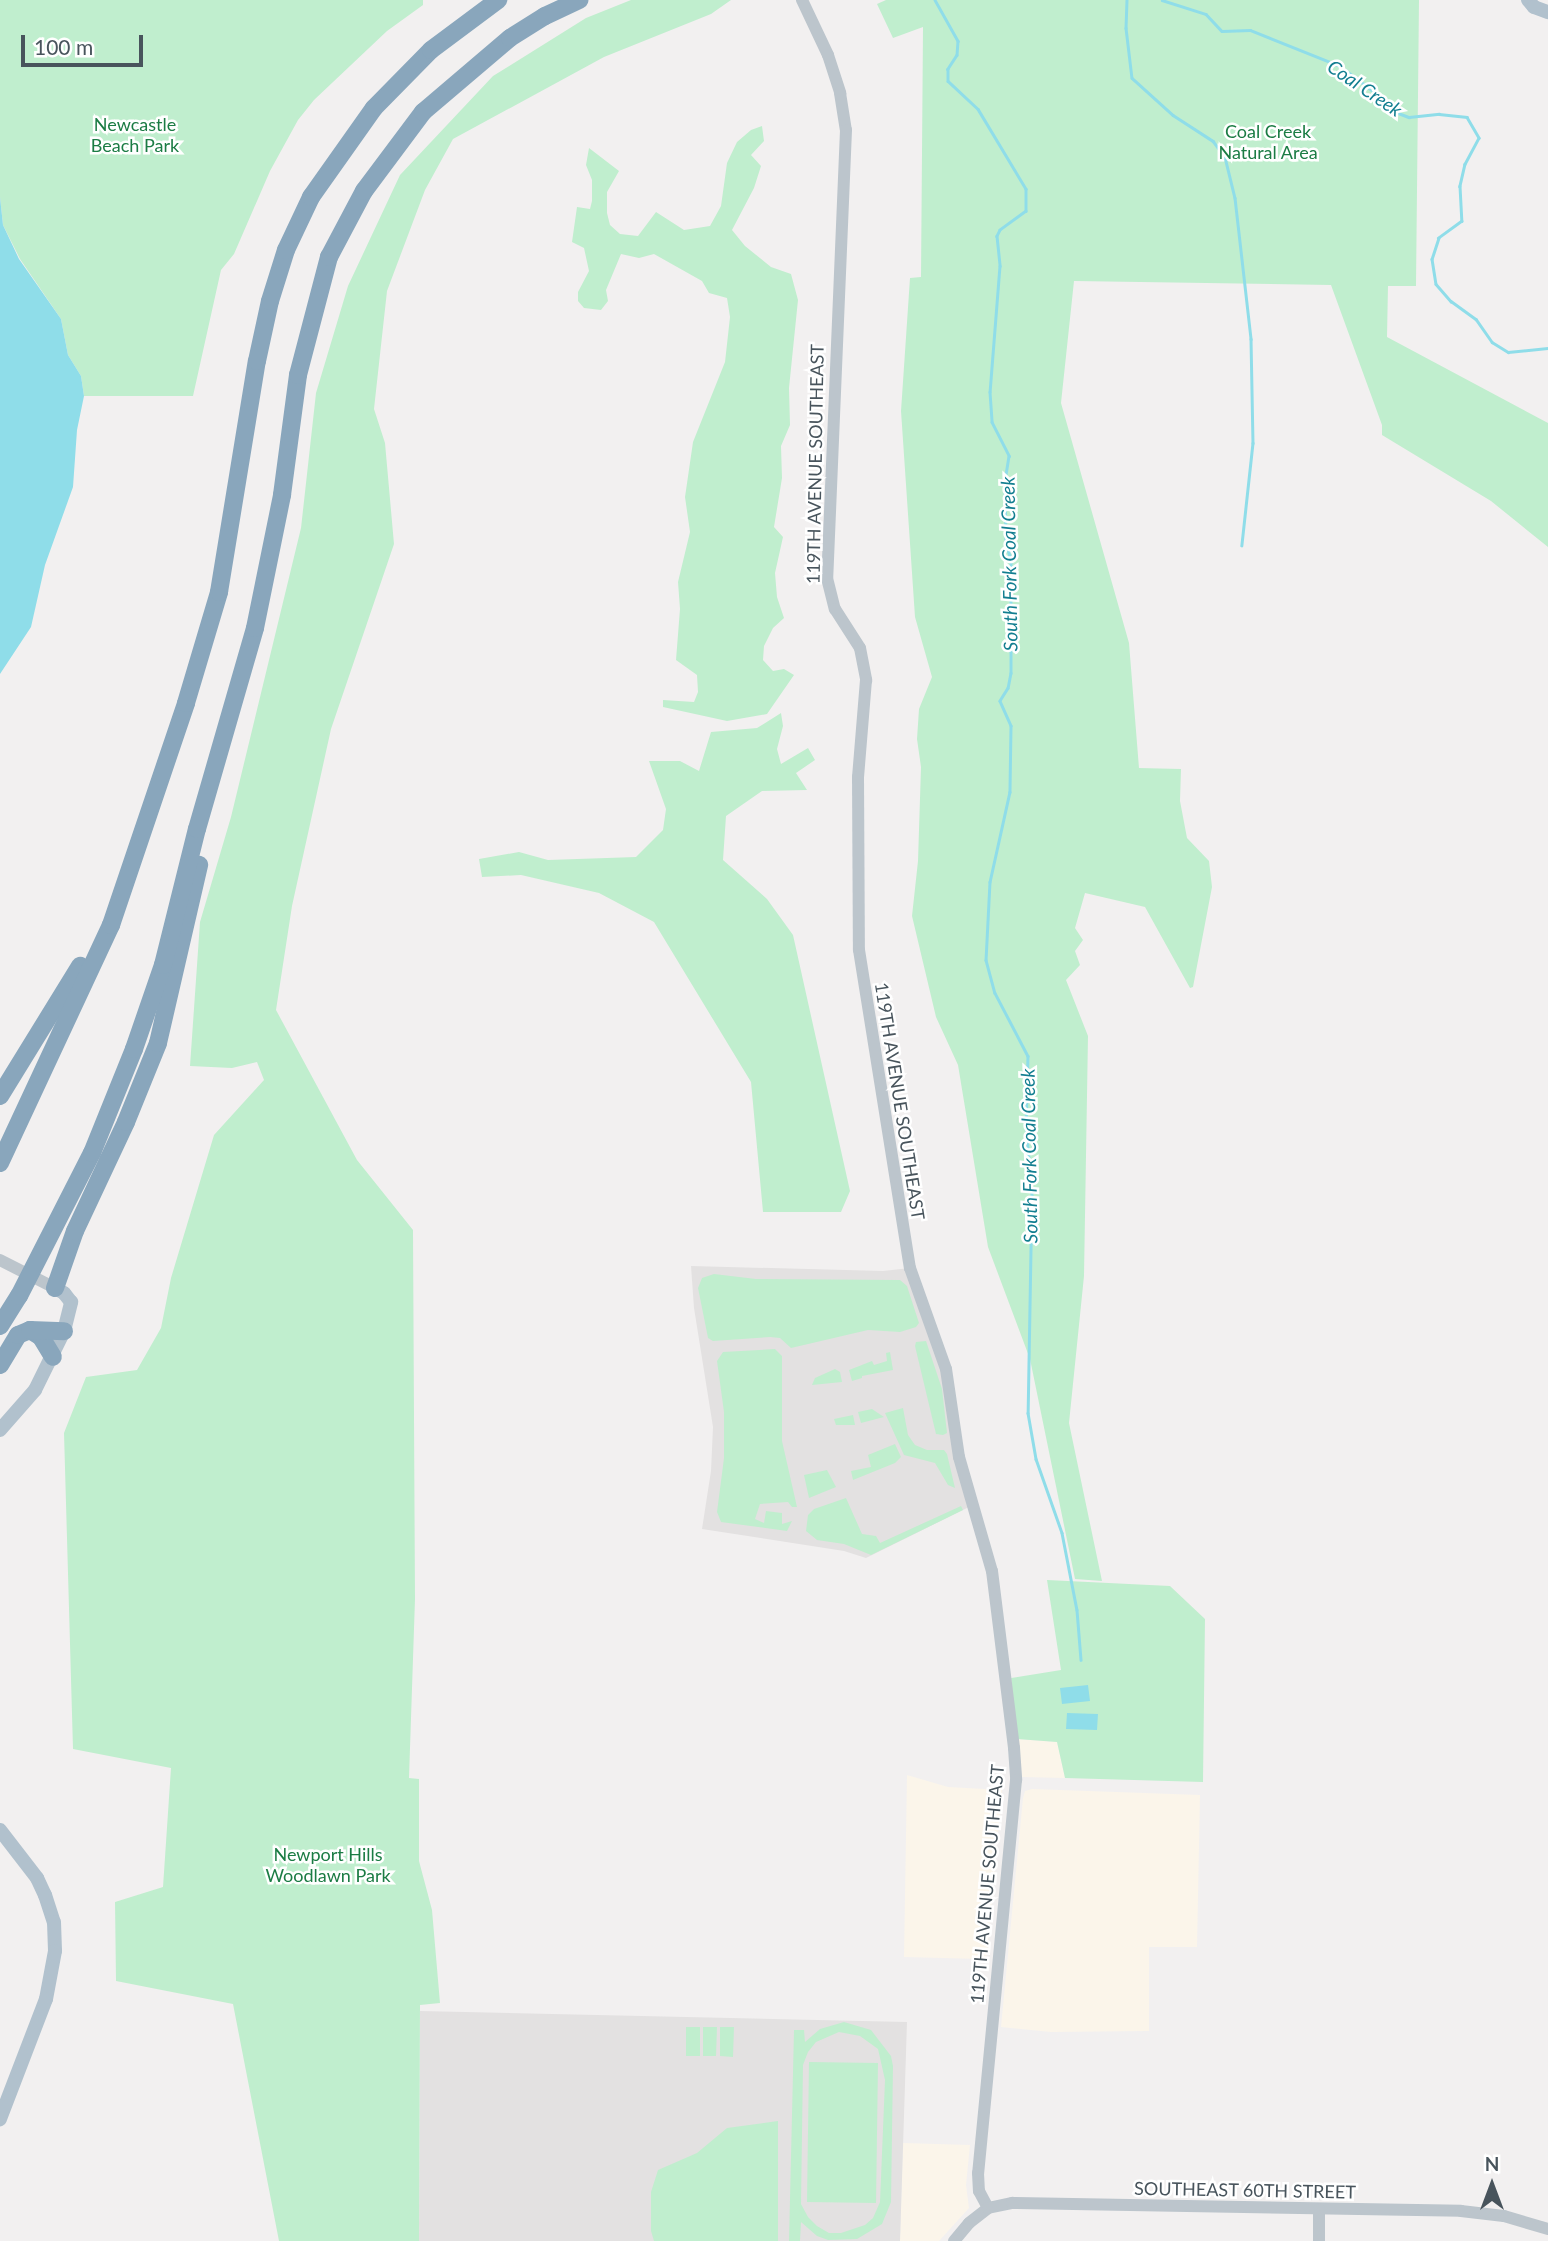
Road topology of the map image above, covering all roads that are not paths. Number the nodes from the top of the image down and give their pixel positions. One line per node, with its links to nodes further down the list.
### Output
1 (498, 0): 7 (highway)
2 (582, 0): 6 (highway)
3 (802, 0): 20 (street, 119TH AVENUE SOUTHEAST)
4 (1528, 0): 5 (main road)
5 (1547, 11)
6 (255, 628): 11 (highway); 12 (highway)
7 (111, 925): 8 (highway); 9 (highway)
8 (0, 1096)
9 (0, 1163)
10 (0, 1260): 11 (street)
11 (49, 1285): 14 (main road)
12 (0, 1326)
13 (30, 1330): 14 (highway); 15 (highway); 16 (highway)
14 (64, 1331): 15 (main road)
15 (53, 1357): 17 (main road)
16 (0, 1366)
17 (0, 1430)
18 (0, 1830): 19 (main road)
19 (0, 2119)
20 (988, 2208): 21 (street, SOUTHEAST 60TH STREET); 23 (street)
21 (1319, 2209): 22 (street, SOUTHEAST 60TH STREET); 24 (street)
22 (1548, 2229)
23 (954, 2241)
24 (1319, 2241)

